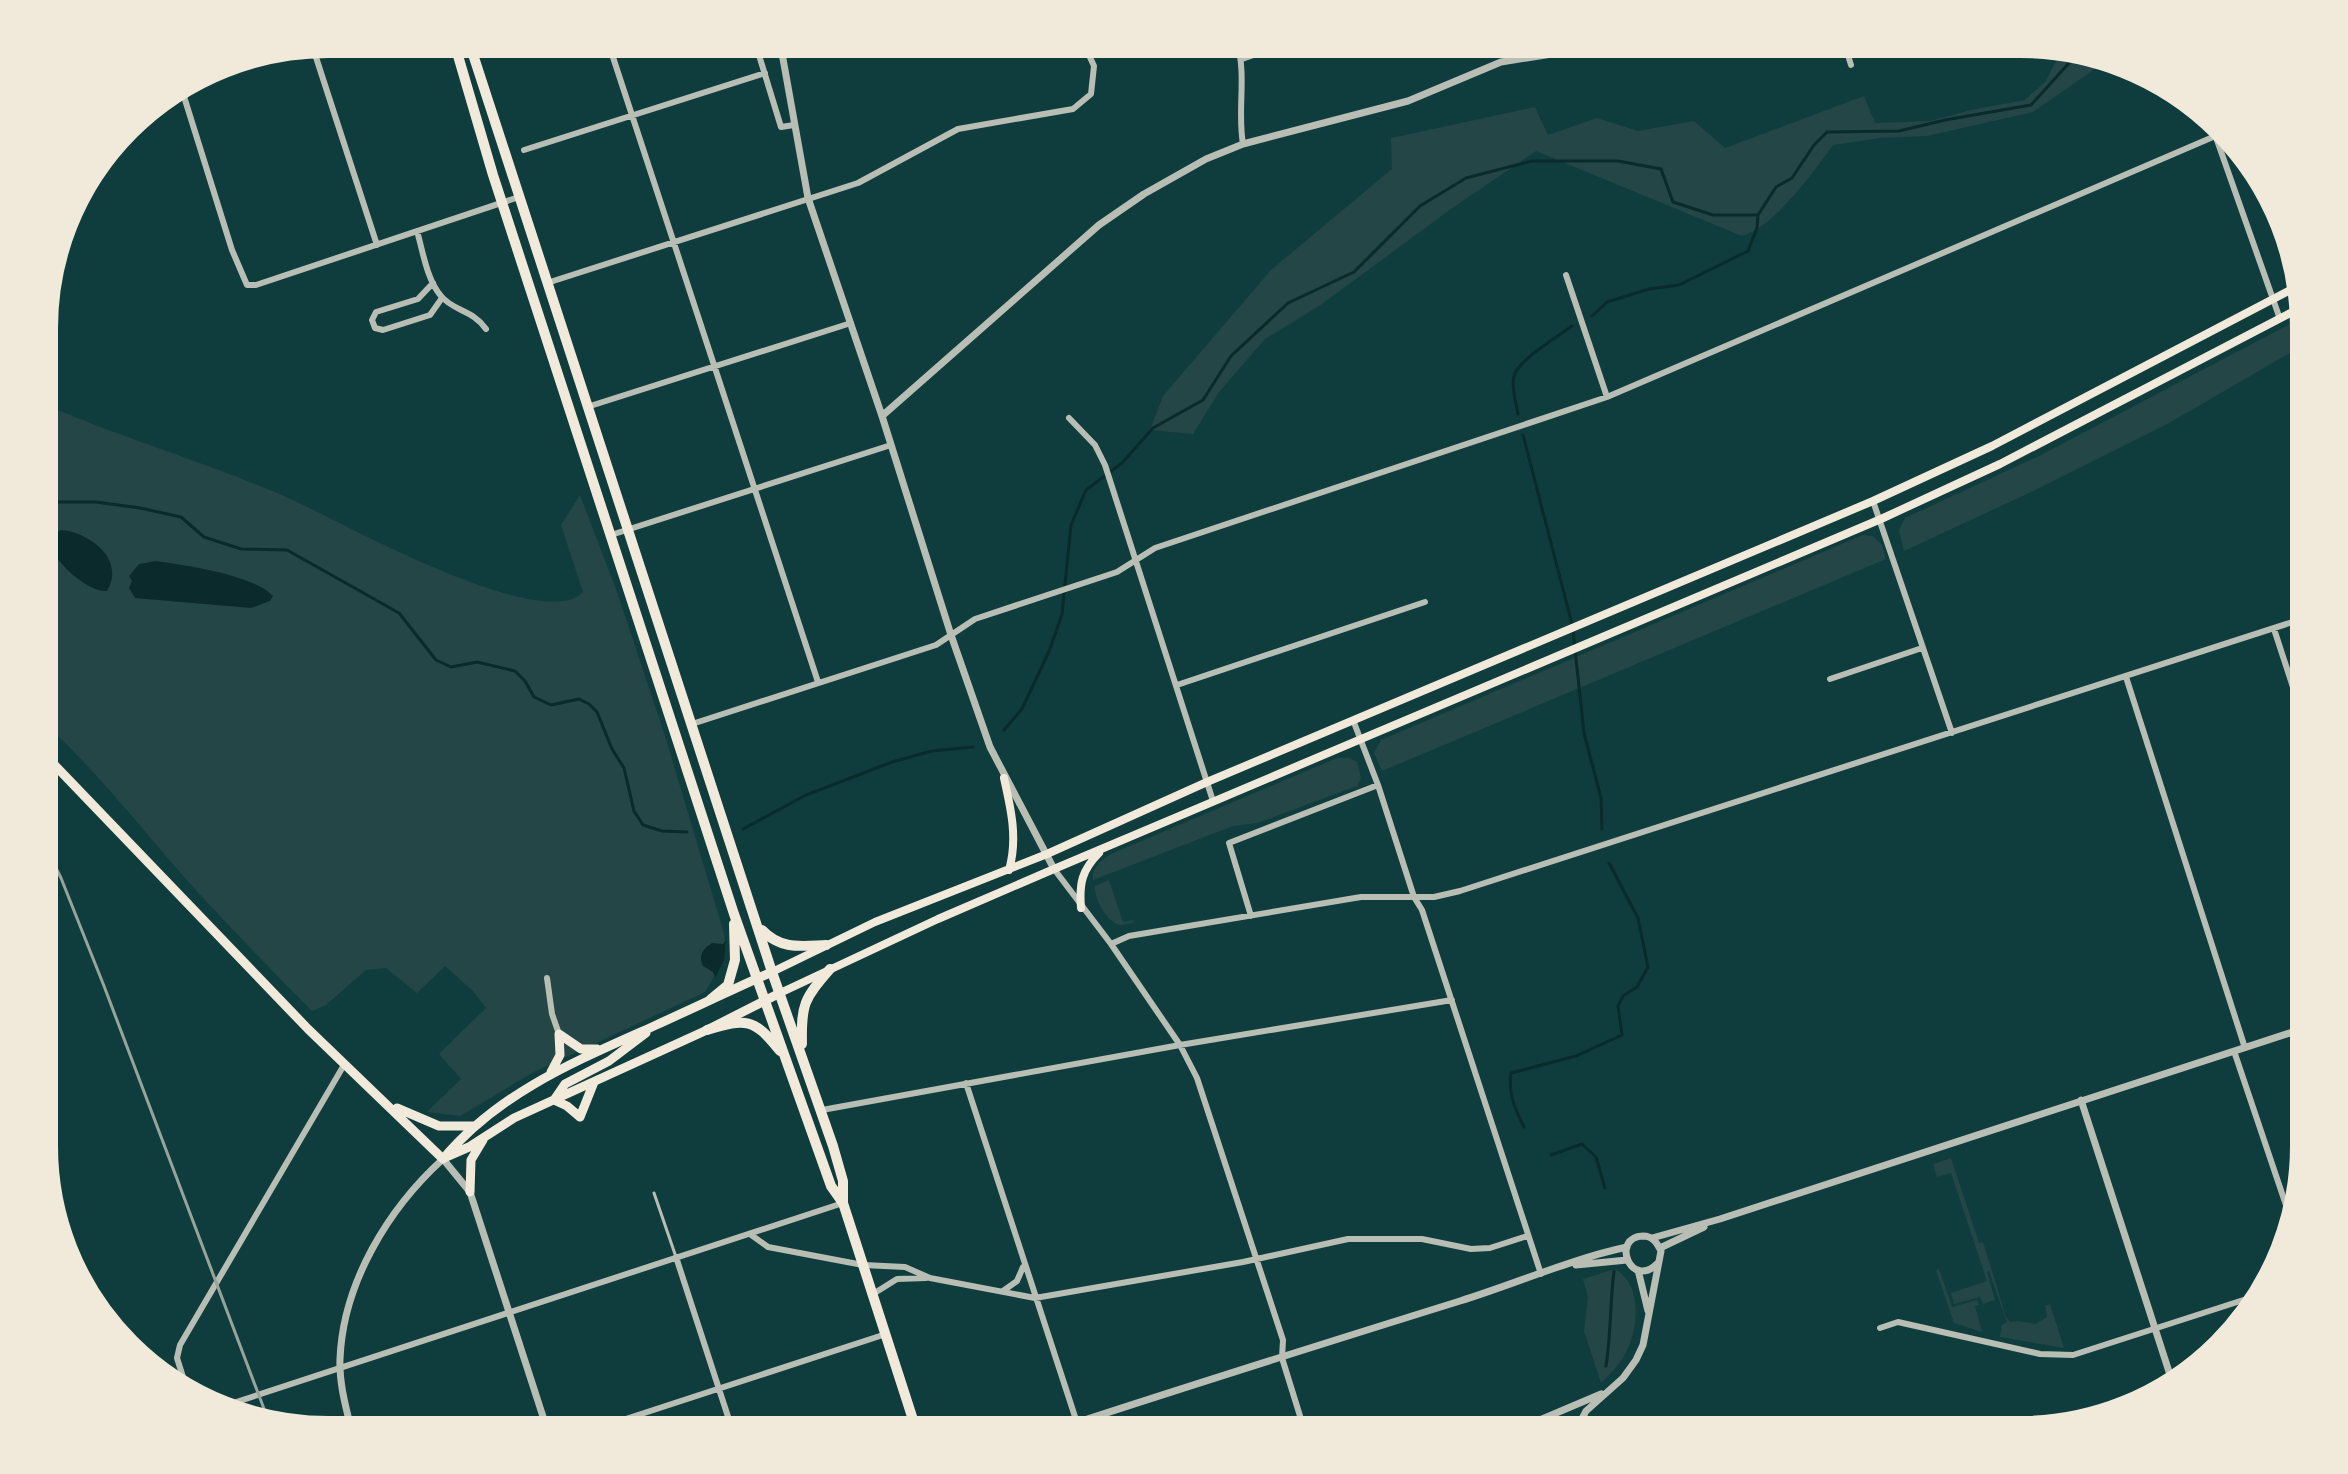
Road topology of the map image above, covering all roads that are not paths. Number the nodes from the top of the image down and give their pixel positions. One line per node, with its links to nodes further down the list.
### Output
1 (458, 56): 24 (highway)
2 (474, 56): 22 (highway)
3 (613, 56): 16 (street)
4 (760, 56): 14 (street)
5 (782, 56): 17 (street)
6 (1089, 56): 23 (street)
7 (1241, 56): 12 (street)
8 (1251, 56): 12 (street)
9 (1539, 56): 19 (street)
10 (1848, 56): 13 (street)
11 (316, 57): 27 (street)
12 (1242, 59): 19 (street)
13 (1851, 65)
14 (765, 73): 16 (street); 17 (street)
15 (184, 97): 27 (street)
16 (632, 116): 21 (street); 26 (street)
17 (794, 125): 23 (street)
18 (2214, 138): 39 (street)
19 (1243, 144): 41 (street)
20 (2222, 147): 33 (street)
21 (524, 150)
22 (519, 197): 24 (street); 30 (highway)
23 (808, 198): 26 (street); 36 (street)
24 (502, 203): 25 (street); 48 (highway)
25 (417, 231): 27 (street); 29 (street)
26 (674, 243): 30 (street); 38 (street)
27 (377, 245)
28 (1566, 275): 39 (street)
29 (433, 283): 32 (street); 32 (street)
30 (547, 283): 40 (highway)
31 (2289, 290): 33 (main road)
32 (442, 298): 37 (street)
33 (2273, 299): 35 (street); 45 (main road)
34 (2291, 313): 35 (main road)
35 (2280, 319): 46 (main road)
36 (851, 323): 38 (street); 41 (street)
37 (486, 329)
38 (714, 366): 40 (street); 44 (street)
39 (1607, 397): 49 (street)
40 (587, 407): 47 (highway)
41 (882, 416): 43 (street)
42 (1069, 418): 49 (street)
43 (891, 445): 44 (street); 53 (street)
44 (754, 489): 47 (street); 58 (street)
45 (1873, 501): 46 (street); 60 (main road)
46 (1881, 519): 54 (street); 63 (main road)
47 (628, 529): 48 (street); 61 (highway)
48 (611, 535): 75 (highway)
49 (1135, 559): 53 (street); 59 (street)
50 (1425, 602): 59 (street)
51 (2291, 623): 52 (street)
52 (2274, 629): 55 (street); 57 (street)
53 (951, 635): 58 (street); 65 (street)
54 (1922, 648): 56 (street); 62 (street)
55 (2126, 677): 62 (street); 93 (street)
56 (1830, 679)
57 (2291, 681)
58 (818, 682): 61 (street)
59 (1177, 685): 66 (street)
60 (1353, 720): 63 (street); 66 (main road)
61 (692, 724): 77 (highway)
62 (1952, 733): 73 (street)
63 (1359, 739): 67 (street); 68 (main road)
64 (56, 766): 98 (main road)
65 (1004, 778): 70 (street); 72 (main road)
66 (1207, 782): 68 (street); 70 (main road)
67 (1378, 785): 73 (street); 76 (street)
68 (1213, 801): 69 (main road)
69 (1106, 847): 71 (main road); 74 (main road)
70 (1047, 854): 71 (street); 72 (main road)
71 (1054, 869): 74 (street); 80 (main road)
72 (1009, 870): 79 (main road)
73 (1414, 897): 76 (street); 87 (street)
74 (1081, 908): 78 (street)
75 (734, 914): 83 (highway); 85 (highway)
76 (1251, 916): 78 (street)
77 (758, 926): 79 (highway); 81 (highway)
78 (1111, 944): 92 (street)
79 (826, 945): 81 (main road)
80 (830, 969): 84 (main road); 96 (highway)
81 (772, 972): 83 (main road); 84 (highway)
82 (547, 978): 91 (street)
83 (757, 978): 85 (main road); 86 (highway)
84 (780, 993): 86 (main road); 96 (highway)
85 (711, 999): 88 (main road)
86 (764, 1000): 89 (main road); 97 (highway)
87 (1452, 1000): 92 (street); 115 (street)
88 (654, 1026): 94 (main road); 102 (main road)
89 (707, 1030): 97 (highway); 100 (main road)
90 (2291, 1033): 93 (street)
91 (559, 1034): 94 (main road); 99 (main road)
92 (1180, 1045): 101 (street); 120 (street)
93 (2245, 1048): 95 (street)
94 (600, 1049): 99 (main road)
95 (2234, 1051): 103 (street); 112 (street)
96 (802, 1054): 105 (highway)
97 (786, 1059): 111 (highway)
98 (344, 1065): 104 (main road); 141 (street)
99 (550, 1073): 106 (main road)
100 (594, 1081): 102 (main road); 102 (main road)
101 (966, 1083): 105 (street); 122 (street)
102 (554, 1100): 107 (main road)
103 (2081, 1100): 113 (street); 136 (street)
104 (387, 1103): 106 (main road); 108 (main road)
105 (822, 1110): 111 (highway)
106 (473, 1126): 108 (main road)
107 (485, 1137): 108 (main road); 109 (main road)
108 (443, 1159): 109 (street); 139 (street)
109 (470, 1192): 133 (street)
110 (654, 1193): 119 (lane)
111 (843, 1203): 114 (street); 124 (highway)
112 (2286, 1204)
113 (1720, 1219): 116 (street); 118 (street)
114 (750, 1234): 119 (street); 124 (street)
115 (1527, 1236): 120 (street); 127 (street)
116 (1652, 1238): 117 (street); 118 (street)
117 (1627, 1247): 121 (street); 125 (street)
118 (1660, 1248): 123 (street)
119 (676, 1257): 133 (street); 142 (street)
120 (1257, 1259): 131 (street); 138 (street)
121 (1627, 1260): 125 (street); 126 (street)
122 (1023, 1261): 129 (street); 131 (street)
123 (1658, 1263): 126 (street); 134 (street)
124 (863, 1265): 128 (street); 130 (highway)
125 (1566, 1266): 127 (street)
126 (1638, 1270): 134 (street)
127 (1541, 1274): 138 (street)
128 (930, 1278): 129 (street); 130 (street)
129 (1000, 1292): 131 (street)
130 (873, 1294): 137 (highway)
131 (1035, 1298): 153 (street)
132 (2244, 1300): 136 (street)
133 (510, 1312): 139 (street); 149 (street)
134 (1649, 1313): 143 (street)
135 (1880, 1328): 136 (street)
136 (2154, 1329): 140 (street)
137 (886, 1334): 142 (street); 152 (highway)
138 (1282, 1358): 145 (street); 154 (street)
139 (340, 1369): 144 (street); 148 (street)
140 (2169, 1373)
141 (182, 1375)
142 (719, 1388): 150 (street); 151 (street)
143 (1607, 1392): 146 (street); 147 (street)
144 (236, 1402)
145 (1300, 1417)
146 (1546, 1417)
147 (1581, 1417)
148 (349, 1418)
149 (544, 1418)
150 (629, 1418)
151 (728, 1418)
152 (912, 1418)
153 (1075, 1418)
154 (1091, 1418)

